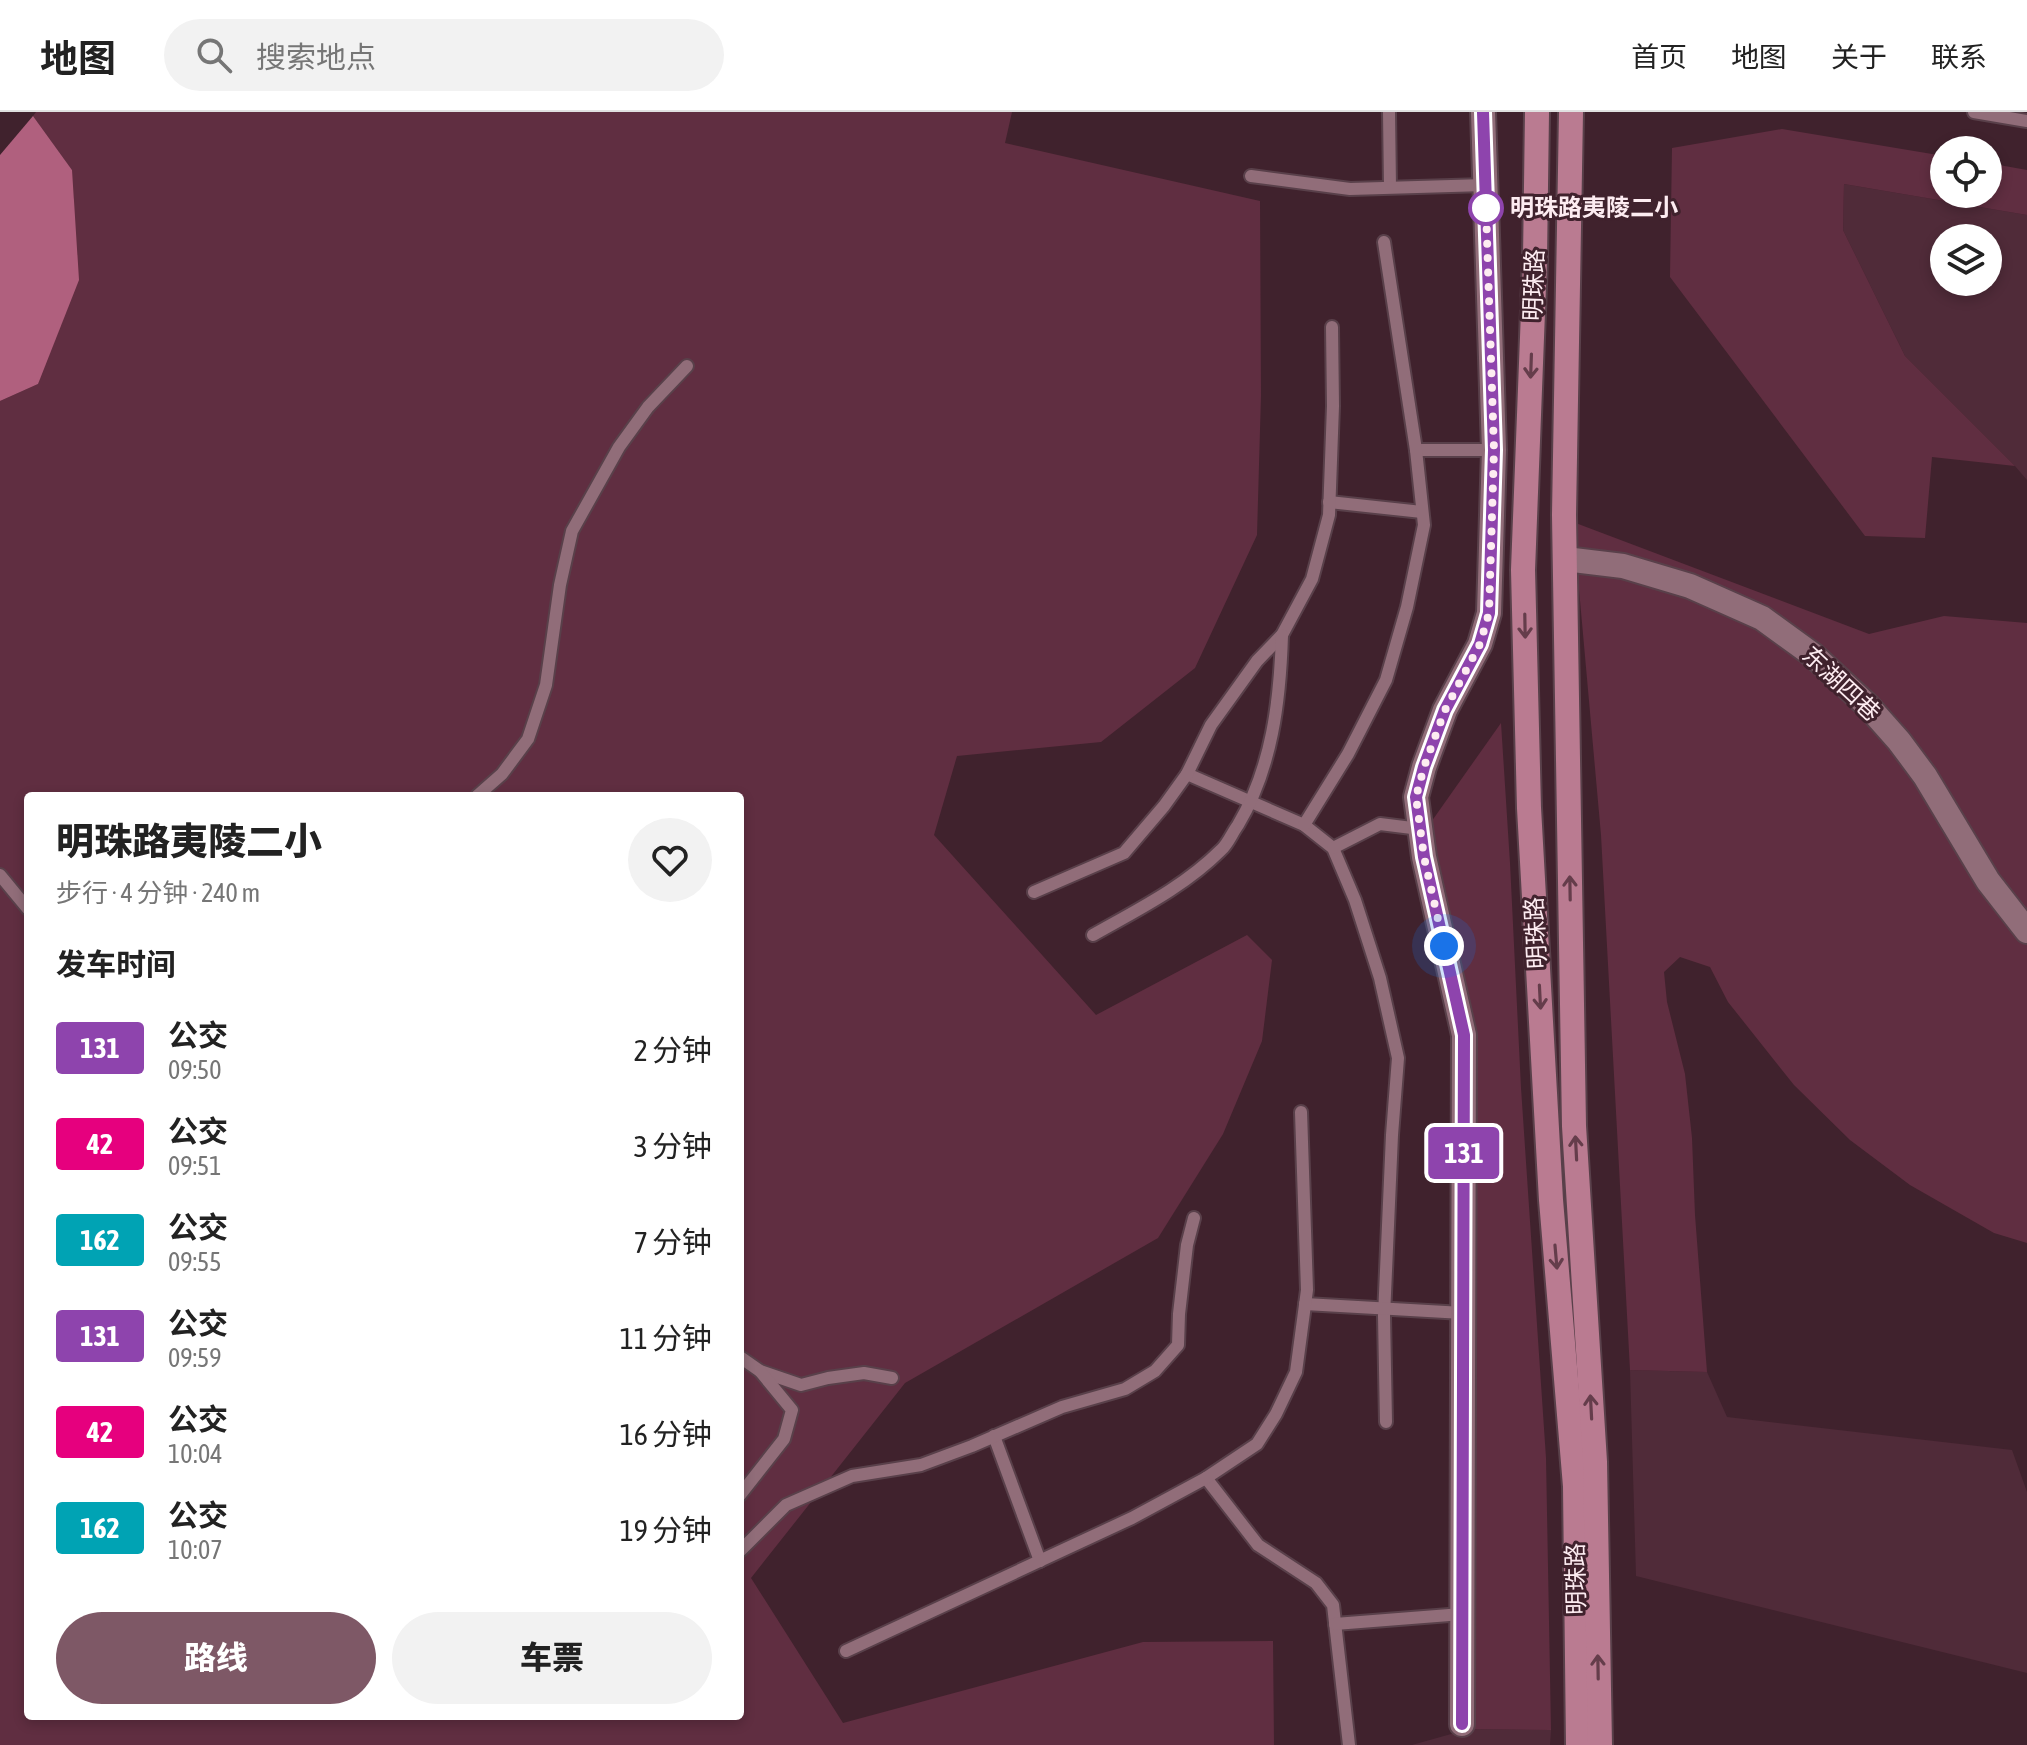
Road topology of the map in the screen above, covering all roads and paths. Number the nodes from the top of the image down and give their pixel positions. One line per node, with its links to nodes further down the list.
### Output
1 (1389, 112): 9 (lane)
2 (1483, 112): 8 (street)
3 (1974, 112): 6 (lane)
4 (1537, 116): 49 (main road, 明珠路, one-way to 49)
5 (1571, 117): 17 (main road, 明珠路)
6 (2027, 121)
7 (1251, 176): 9 (lane)
8 (1485, 185): 9 (lane); 14 (street)
9 (1390, 187)
10 (1384, 242): 13 (lane)
11 (1332, 327): 15 (lane)
12 (687, 366): 20 (lane)
13 (1416, 450): 14 (lane); 16 (lane)
14 (1494, 450): 23 (street)
15 (1329, 502): 16 (lane); 18 (lane)
16 (1422, 512): 22 (lane)
17 (1565, 559): 28 (street, 东湖四巷); 50 (main road, 明珠路, one-way to 17)
18 (1282, 635): 19 (lane); 21 (lane)
19 (1187, 774): 21 (lane); 26 (lane)
20 (482, 792)
21 (1251, 802): 22 (lane); 29 (lane)
22 (1304, 825): 24 (lane)
23 (1420, 829): 24 (lane); 34 (street)
24 (1333, 848): 33 (lane)
25 (0, 875): 27 (lane)
26 (1034, 892)
27 (24, 904)
28 (2027, 931)
29 (1093, 935)
30 (1301, 1112): 32 (lane)
31 (1194, 1218): 39 (lane)
32 (1305, 1304): 33 (lane); 40 (lane)
33 (1384, 1308): 34 (lane); 38 (lane)
34 (1463, 1313): 44 (street)
35 (744, 1360): 36 (lane)
36 (760, 1371): 37 (lane); 41 (lane)
37 (892, 1378)
38 (1386, 1422)
39 (994, 1436): 42 (lane); 43 (lane)
40 (1206, 1478): 43 (lane); 45 (lane)
41 (744, 1490)
42 (744, 1547)
43 (1040, 1561): 46 (lane)
44 (1462, 1614): 45 (lane); 47 (street)
45 (1335, 1624): 48 (lane)
46 (846, 1651)
47 (1462, 1724)
48 (1349, 1745)
49 (1578, 1745)
50 (1600, 1745)

